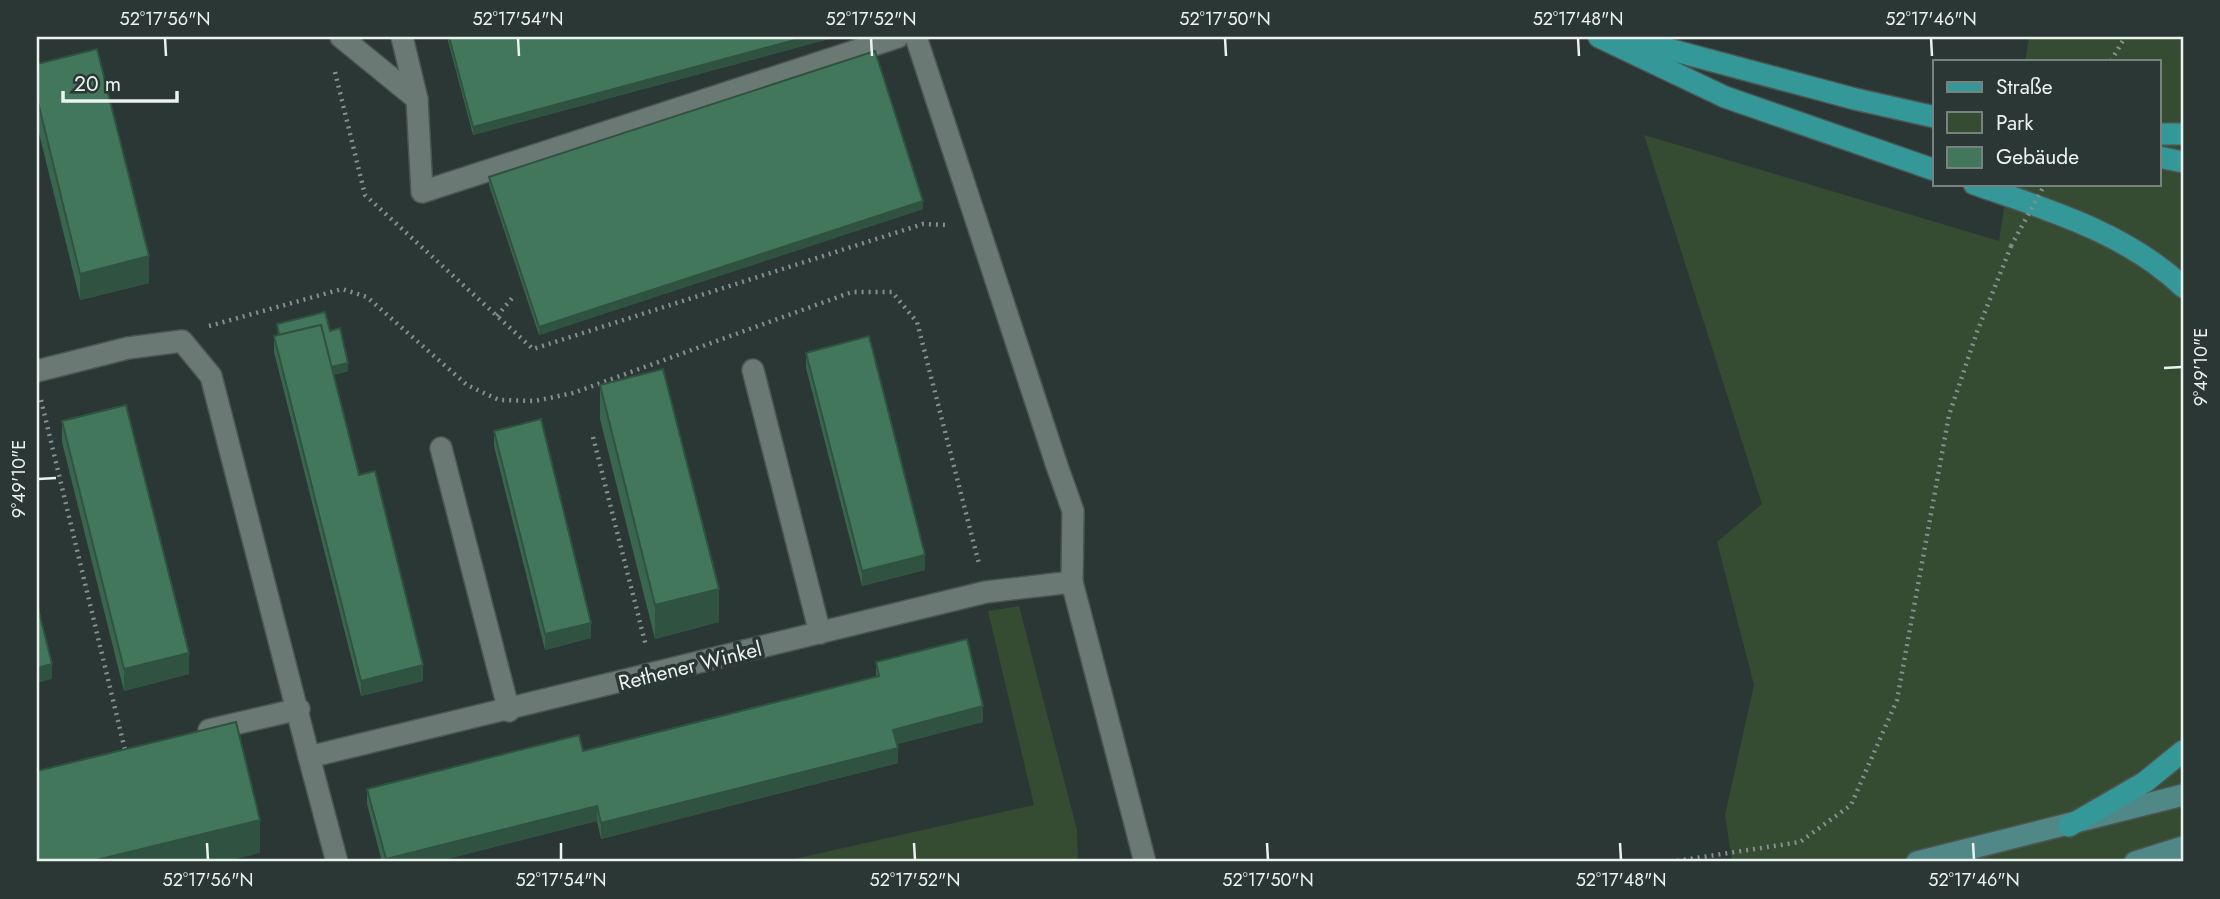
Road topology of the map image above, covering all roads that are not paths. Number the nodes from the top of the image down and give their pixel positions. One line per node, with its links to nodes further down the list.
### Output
1 (341, 37): 7 (street)
2 (402, 37): 7 (street)
3 (898, 37): 7 (street)
4 (916, 37): 19 (street)
5 (1599, 37): 13 (main road)
6 (1623, 37): 8 (main road)
7 (418, 99)
8 (1933, 117)
9 (2160, 134): 10 (main road)
10 (2183, 134)
11 (2160, 158): 12 (main road)
12 (2183, 162)
13 (1933, 169)
14 (1979, 186): 15 (main road)
15 (2183, 287)
16 (753, 370): 20 (street)
17 (37, 371): 21 (street)
18 (441, 448): 22 (street)
19 (1072, 582): 20 (street, Rethener Winkel); 30 (street)
20 (821, 633): 22 (street, Rethener Winkel)
21 (299, 709): 23 (street); 25 (street)
22 (509, 711): 25 (street, Rethener Winkel)
23 (192, 734)
24 (2183, 751): 27 (main road)
25 (309, 757): 29 (street)
26 (2183, 794): 27 (main road)
27 (2069, 825): 31 (main road)
28 (2183, 847): 32 (main road)
29 (337, 862)
30 (1145, 862)
31 (1917, 862)
32 (2135, 862)

